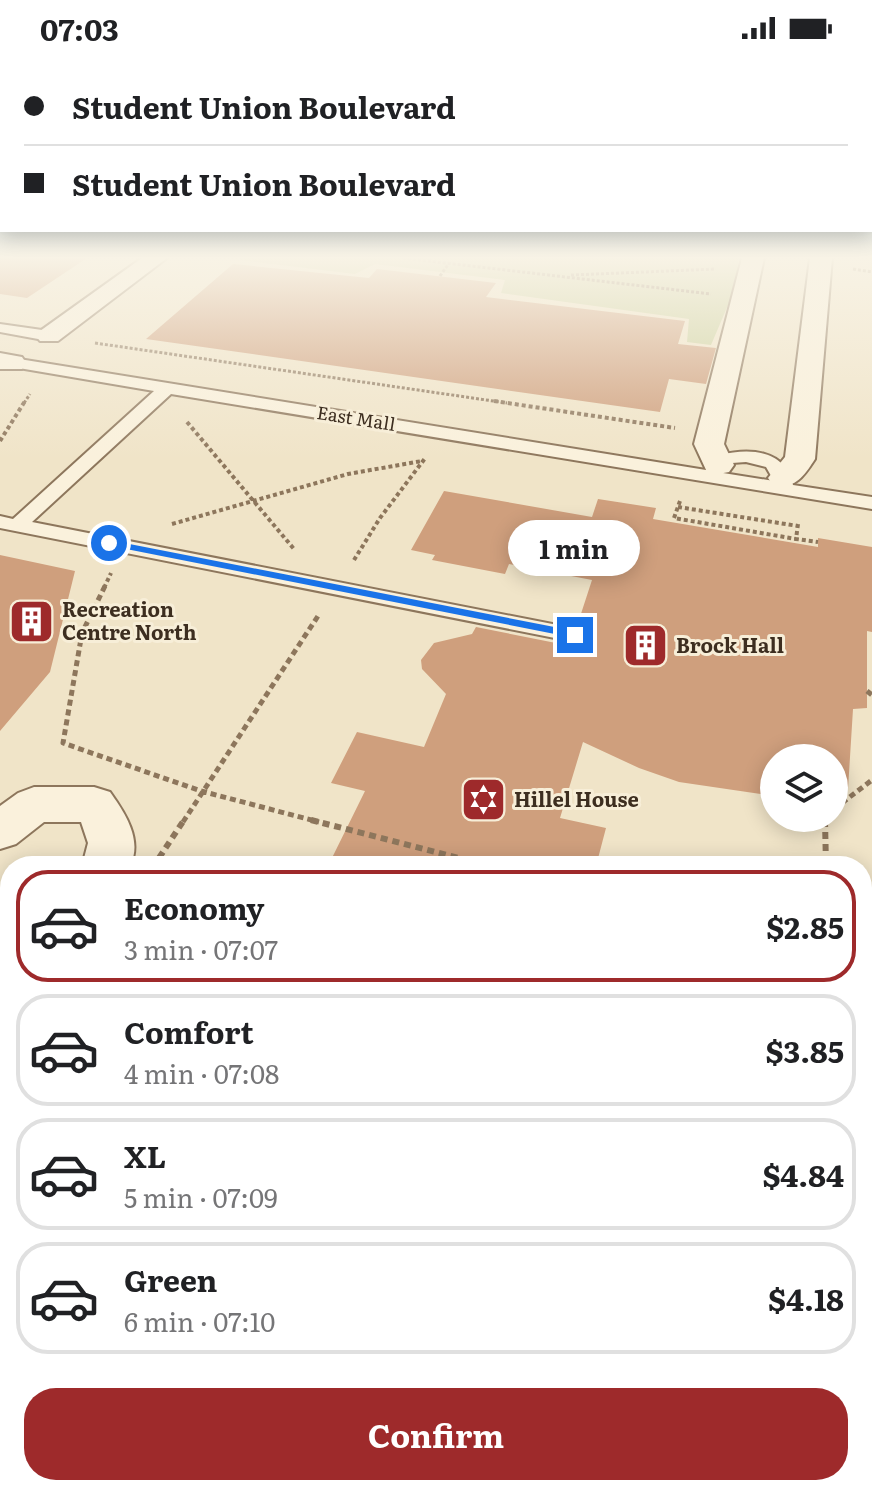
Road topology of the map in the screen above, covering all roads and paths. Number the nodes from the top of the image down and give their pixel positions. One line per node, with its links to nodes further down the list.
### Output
1 (64, 325): 5 (street)
2 (738, 325): 10 (street)
3 (814, 325): 13 (street)
4 (0, 328): 5 (lane)
5 (49, 336): 6 (lane); 10 (path)
6 (7, 362): 7 (lane, East Mall)
7 (43, 368): 8 (lane, East Mall); 11 (path)
8 (166, 389): 12 (lane, East Mall); 16 (lane)
9 (183, 418): 14 (path)
10 (712, 433): 12 (street)
11 (0, 441)
12 (715, 471): 13 (lane, East Mall); 13 (lane, East Mall)
13 (784, 483): 15 (lane, East Mall)
14 (254, 502): 19 (path); 20 (path); 20 (path)
15 (872, 503)
16 (8, 523): 19 (lane)
17 (796, 539): 17 (path); 18 (path)
18 (818, 542)
19 (117, 544): 20 (lane); 23 (path)
20 (331, 586): 21 (lane); 23 (path)
21 (575, 635)
22 (872, 780): 24 (path)
23 (201, 791): 28 (path); 29 (path)
24 (848, 798)
25 (0, 831): 27 (street)
26 (825, 832): 30 (path)
27 (111, 856)
28 (160, 856)
29 (451, 856)
30 (826, 856)

